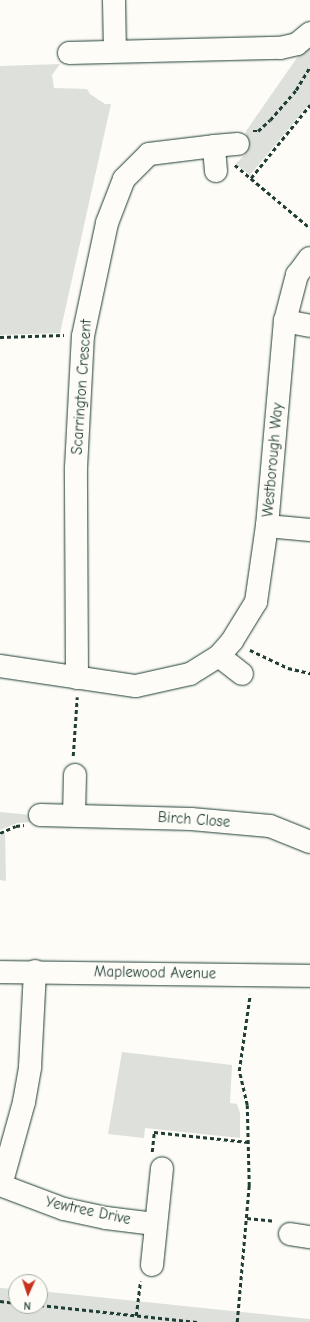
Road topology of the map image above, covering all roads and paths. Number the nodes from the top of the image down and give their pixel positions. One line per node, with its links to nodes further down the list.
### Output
1 (114, 0): 3 (street)
2 (310, 33): 3 (street)
3 (115, 51): 4 (street)
4 (69, 53)
5 (310, 67): 7 (path)
6 (310, 105): 10 (path)
7 (238, 144): 8 (street, Scarrington Crescent)
8 (214, 146): 9 (street); 10 (path); 15 (street, Scarrington Crescent)
9 (216, 170)
10 (251, 178): 11 (path)
11 (310, 228)
12 (310, 258): 13 (street, Westborough Way)
13 (285, 321): 14 (street); 17 (street, Westborough Way)
14 (310, 326)
15 (83, 336): 16 (path); 23 (street, Scarrington Crescent)
16 (0, 337)
17 (267, 526): 18 (street); 19 (street, Westborough Way)
18 (310, 530)
19 (226, 648): 21 (path); 22 (street); 23 (street, Westborough Way)
20 (0, 666): 23 (street, Westborough Way)
21 (310, 673)
22 (242, 674)
23 (77, 678): 24 (path)
24 (75, 775): 26 (street)
25 (40, 815): 26 (street, Birch Close)
26 (74, 815): 27 (street, Birch Close)
27 (310, 842)
28 (35, 971): 29 (street, Maplewood Avenue); 30 (street, Maplewood Avenue); 34 (street)
29 (0, 972)
30 (253, 974): 31 (street, Maplewood Avenue); 32 (path)
31 (310, 976)
32 (248, 1142): 33 (path); 40 (path)
33 (162, 1169): 35 (street)
34 (1, 1185): 35 (street, Yewtree Drive)
35 (155, 1224): 36 (street)
36 (152, 1266): 38 (path)
37 (48, 1306): 38 (path)
38 (136, 1316): 39 (path)
39 (197, 1322)
40 (237, 1322)

